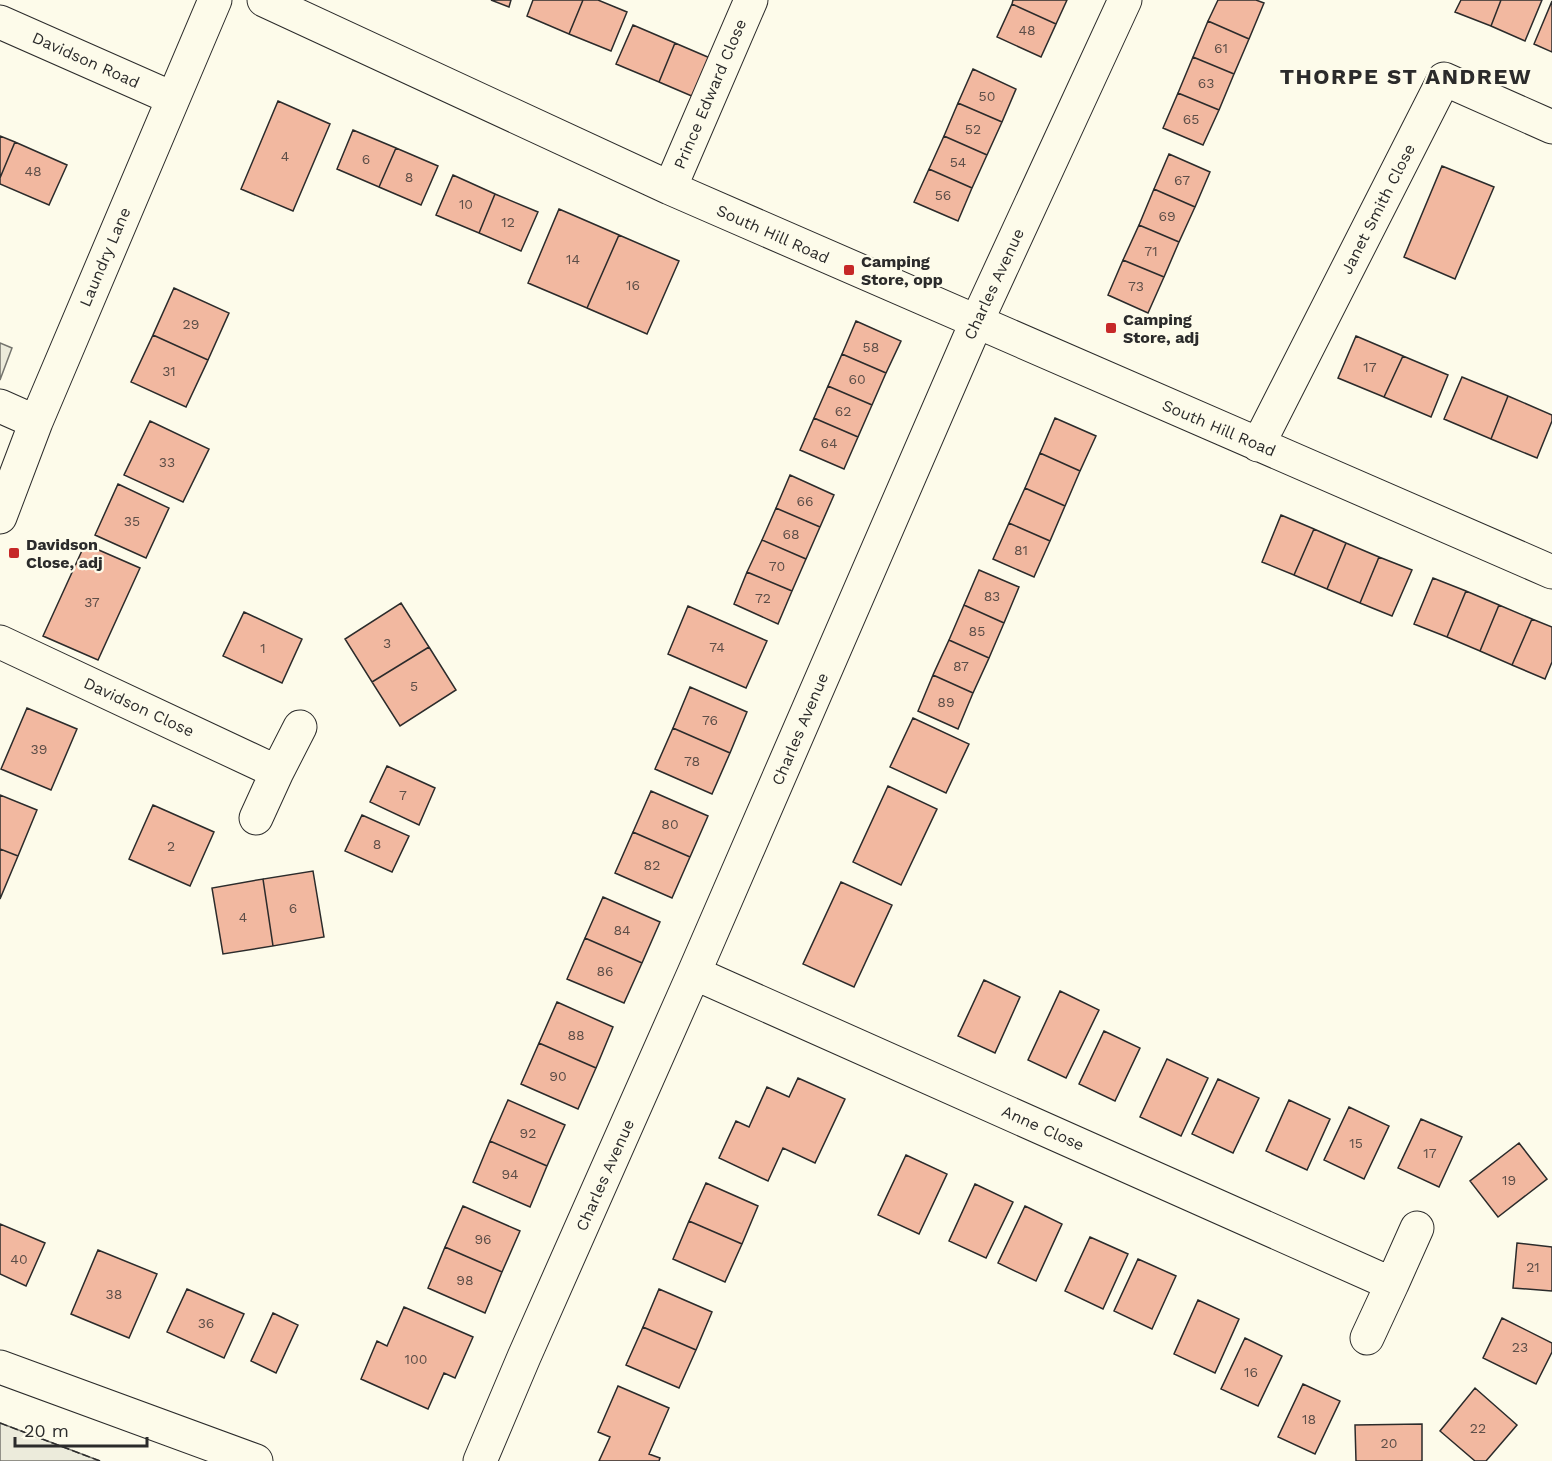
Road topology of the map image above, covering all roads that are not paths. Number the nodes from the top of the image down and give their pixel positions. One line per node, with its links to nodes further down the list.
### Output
1 (215, 0): 6 (street, Laundry Lane)
2 (264, 0): 8 (street, South Hill Road)
3 (751, 0): 8 (street, Prince Edward Close)
4 (1125, 0): 9 (street, Charles Avenue)
5 (0, 22): 6 (street, Davidson Road)
6 (172, 98): 11 (street, Laundry Lane)
7 (1552, 127): 12 (street, Janet Smith Close)
8 (670, 188): 9 (street, South Hill Road)
9 (976, 323): 12 (street, South Hill Road); 19 (street, Charles Avenue)
10 (0, 406): 11 (street)
11 (36, 422): 13 (street, Laundry Lane)
12 (1258, 445): 14 (street, South Hill Road)
13 (0, 516)
14 (1552, 572)
15 (0, 642): 17 (street, Davidson Close)
16 (300, 726): 17 (street)
17 (277, 772): 18 (street)
18 (256, 818)
19 (694, 973): 21 (street, Anne Close); 25 (street, Charles Avenue)
20 (1417, 1228): 21 (street)
21 (1392, 1284): 22 (street)
22 (1366, 1338)
23 (0, 1367): 24 (street)
24 (256, 1461)
25 (480, 1461)

